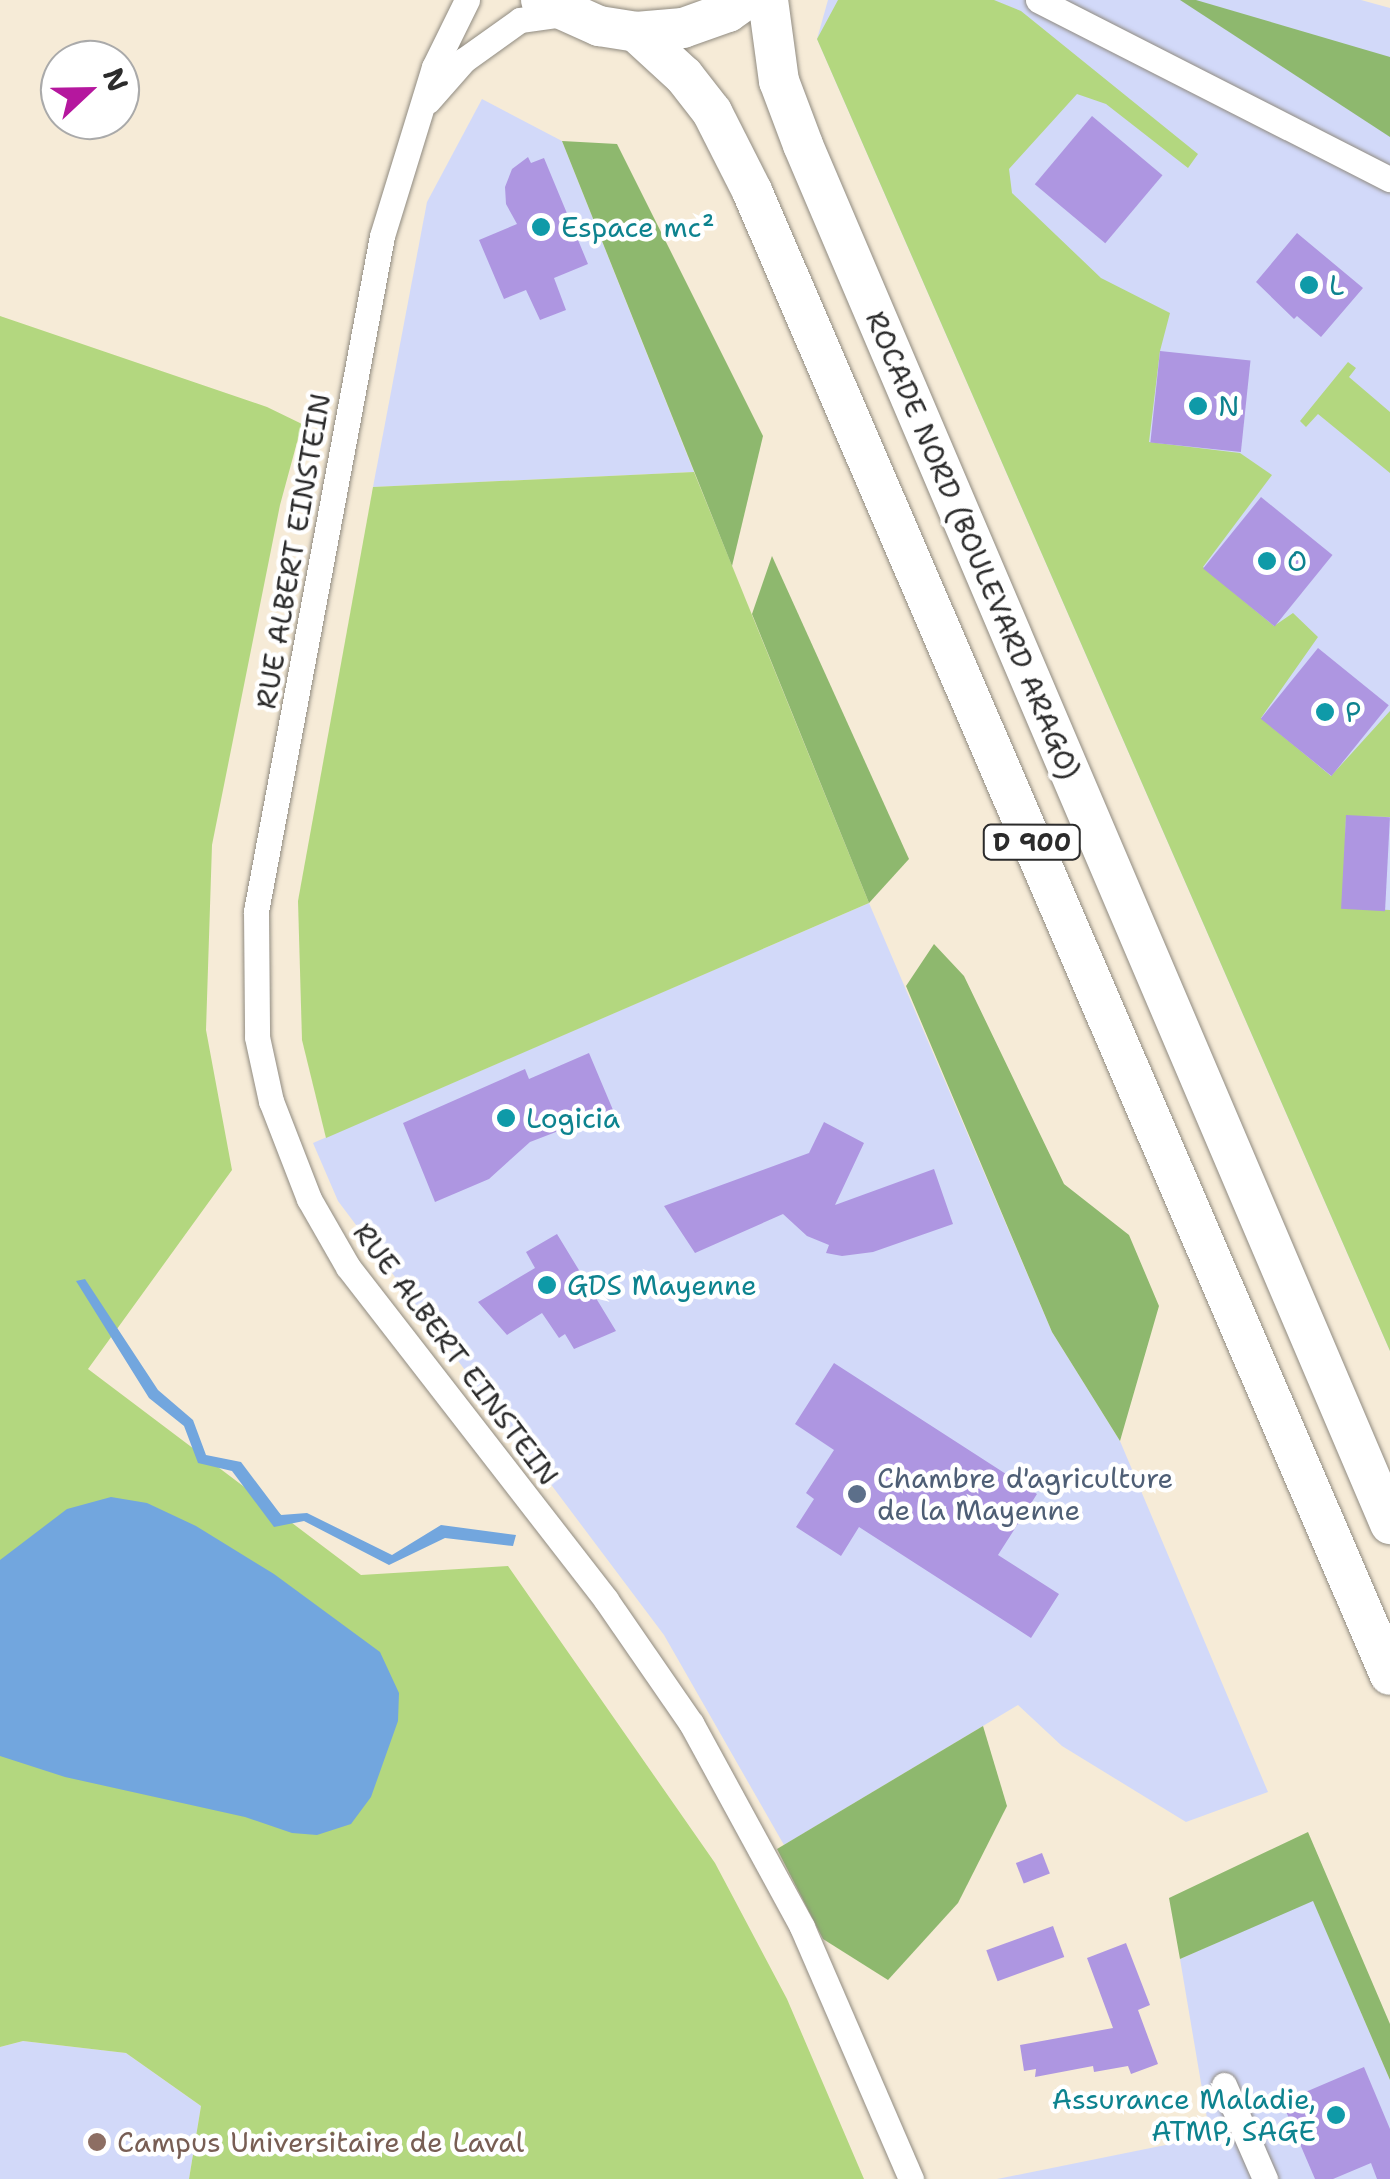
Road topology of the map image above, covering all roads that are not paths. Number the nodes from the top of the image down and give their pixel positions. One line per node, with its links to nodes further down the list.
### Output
1 (467, 0): 9 (street, RUE ALBERT EINSTEIN)
2 (745, 0): 7 (main road)
3 (768, 0): 11 (main road, ROCADE NORD (BOULEVARD ARAGO) / D 900)
4 (1038, 0): 8 (street)
5 (1076, 0): 8 (street)
6 (552, 7): 7 (main road); 9 (street, RUE ALBERT EINSTEIN)
7 (636, 32): 12 (main road, D 900)
8 (1234, 98): 10 (street)
9 (414, 133): 14 (street, RUE ALBERT EINSTEIN)
10 (1390, 179)
11 (1390, 1524)
12 (1390, 1676)
13 (1224, 2084): 15 (street)
14 (912, 2179)
15 (1265, 2179)

